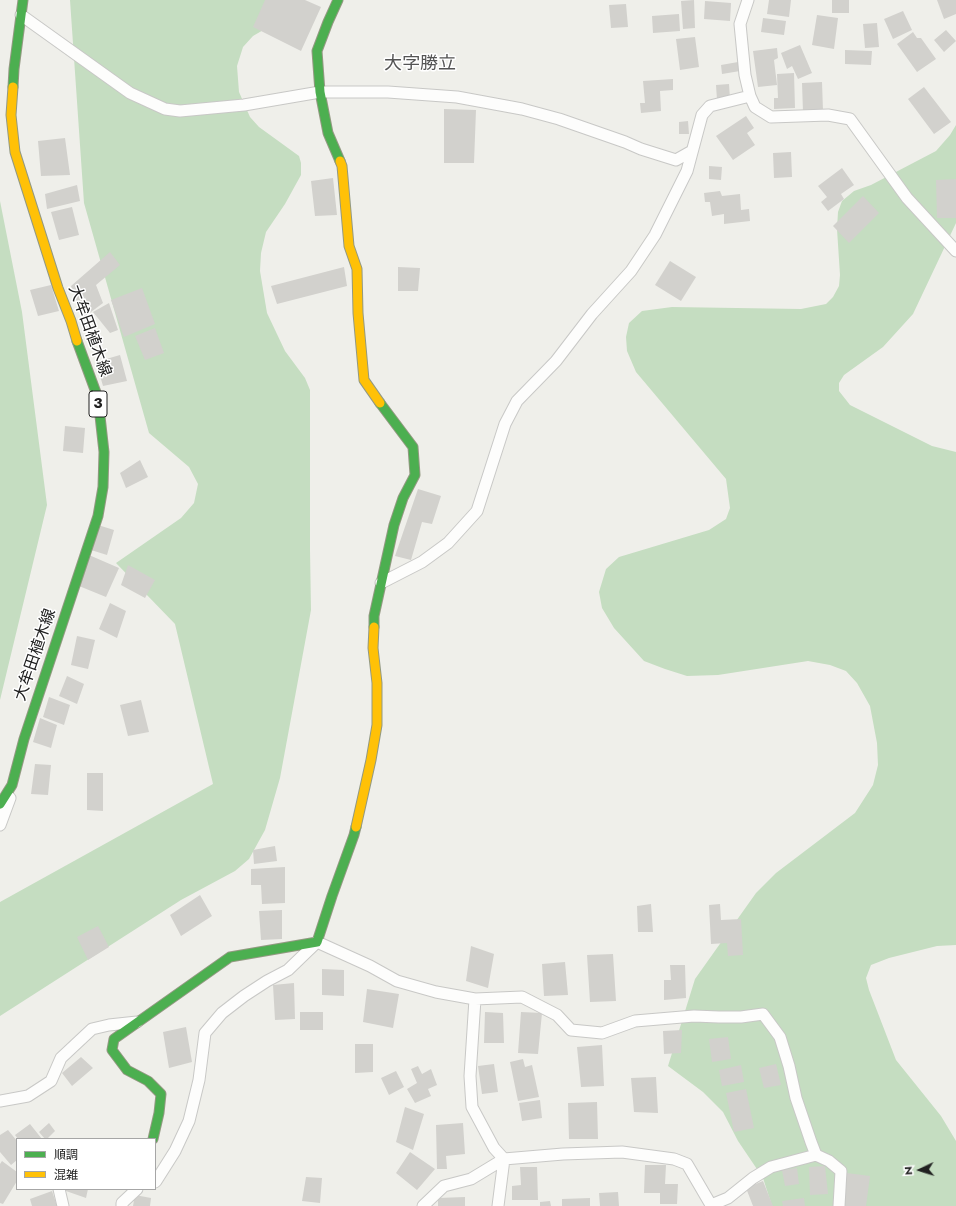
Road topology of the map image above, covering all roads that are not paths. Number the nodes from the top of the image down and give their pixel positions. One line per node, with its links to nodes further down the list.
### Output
1 (22, 0): 4 (street, 大牟田植木線 / 3)
2 (338, 0): 5 (street)
3 (748, 0): 6 (street)
4 (21, 15): 5 (street); 10 (street, 大牟田植木線 / 3)
5 (320, 92): 7 (street); 9 (street)
6 (750, 96): 7 (street); 8 (street)
7 (692, 151): 9 (street)
8 (956, 251)
9 (381, 583): 13 (street)
10 (24, 739): 11 (street, 大牟田植木線 / 3); 12 (street)
11 (0, 804)
12 (0, 825)
13 (318, 942): 14 (street); 15 (street); 20 (street)
14 (475, 999): 18 (street); 19 (street)
15 (141, 1021): 16 (street); 17 (street)
16 (0, 1101)
17 (153, 1138)
18 (816, 1155): 19 (street); 27 (street)
19 (504, 1159): 25 (street); 26 (street)
20 (156, 1181)
21 (59, 1190): 23 (street)
22 (137, 1190): 24 (street)
23 (63, 1206)
24 (122, 1206)
25 (423, 1206)
26 (498, 1206)
27 (839, 1206)

